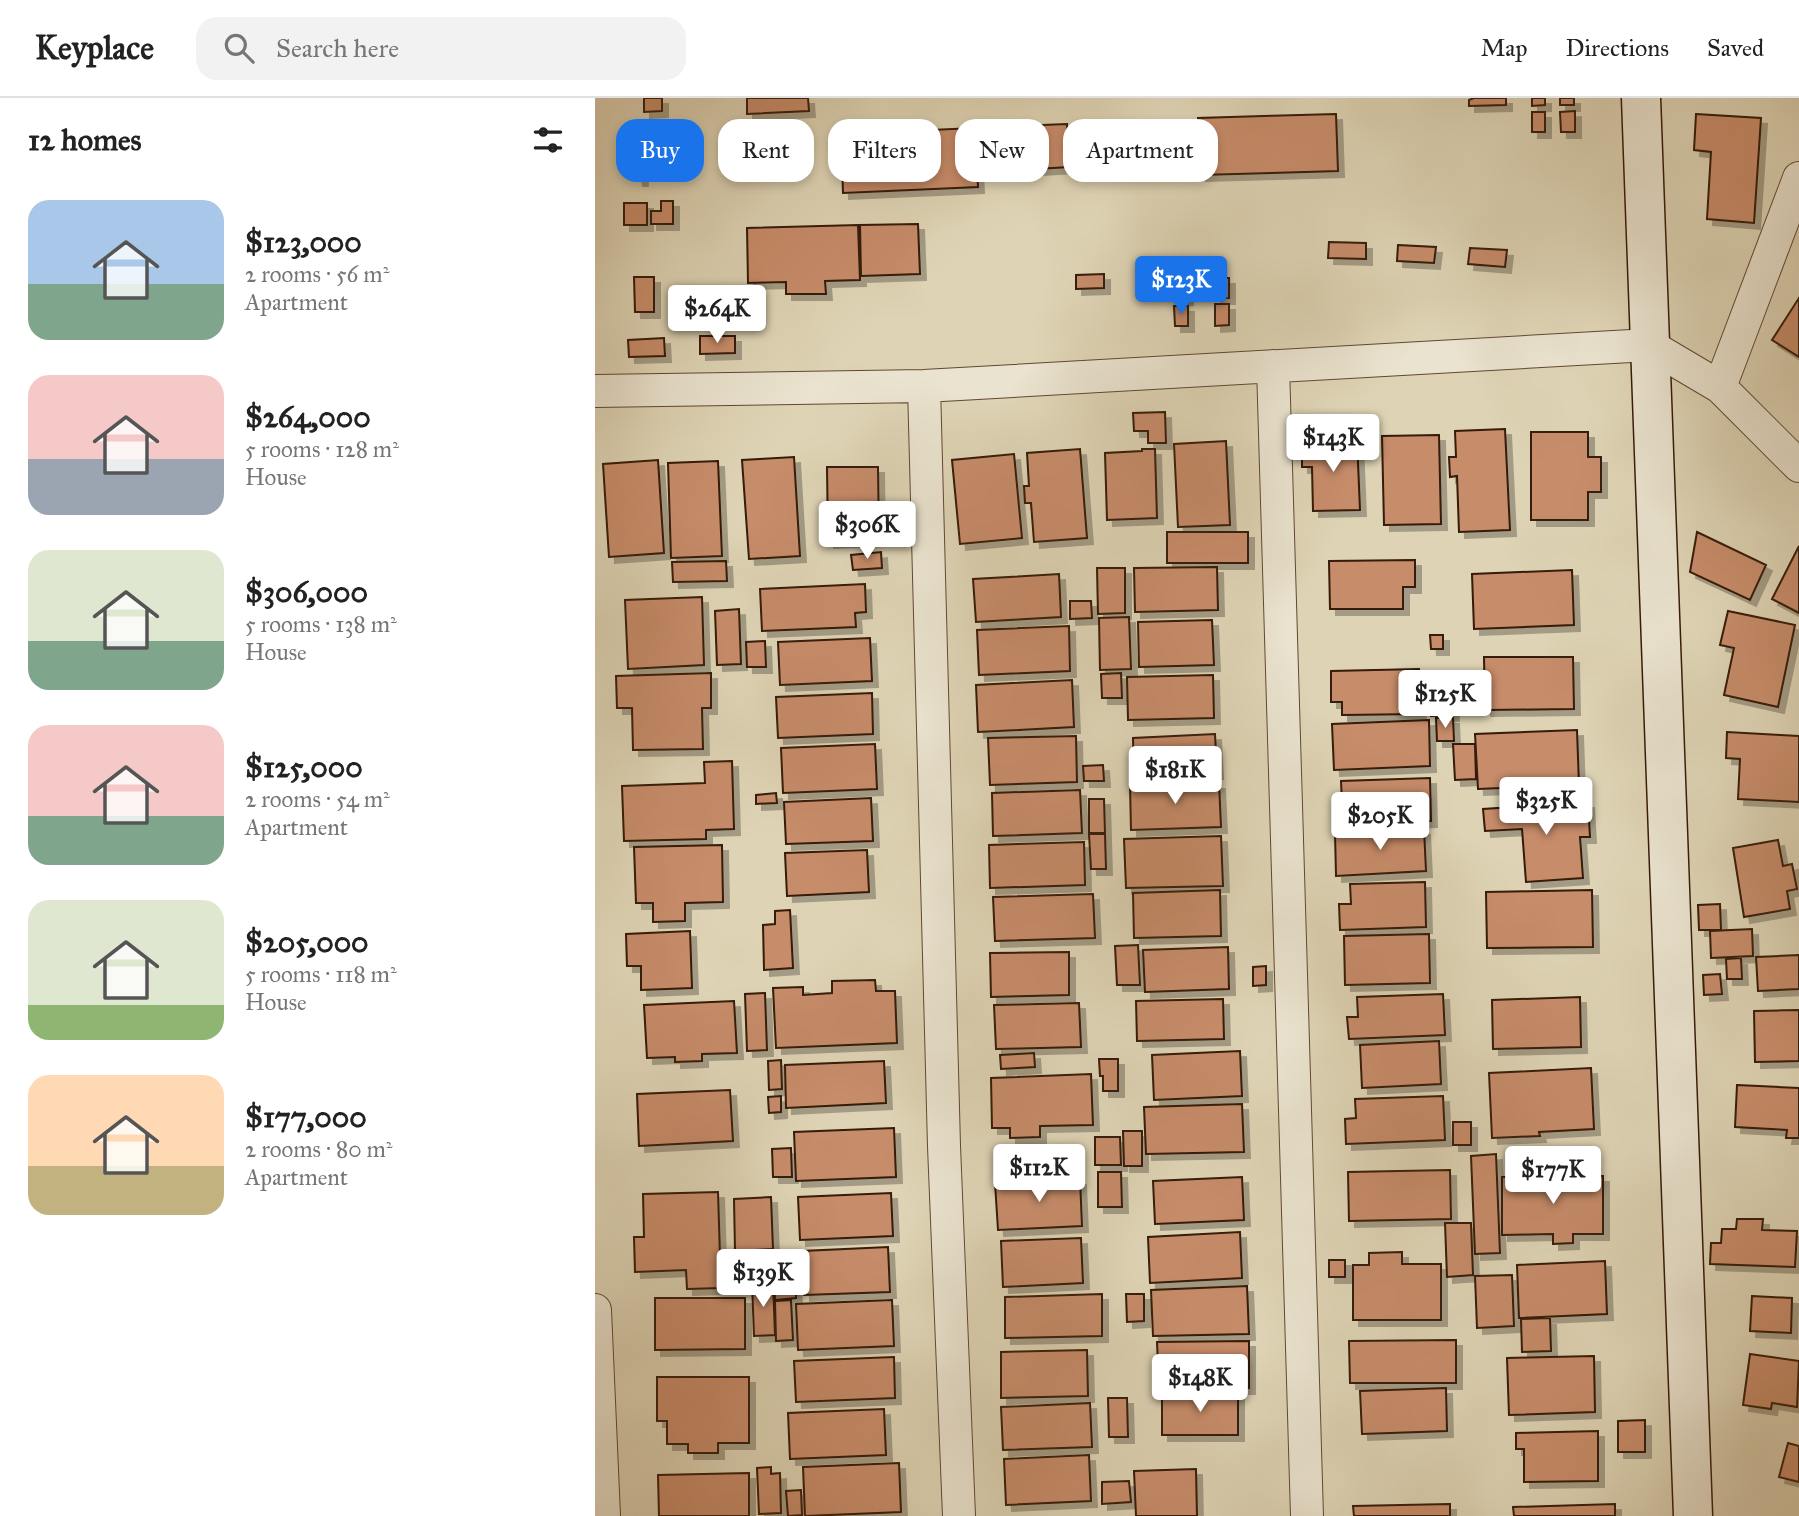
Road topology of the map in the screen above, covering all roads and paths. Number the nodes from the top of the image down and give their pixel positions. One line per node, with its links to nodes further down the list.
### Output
1 (1641, 98): 3 (street)
2 (1799, 178): 6 (street)
3 (1649, 345): 4 (street); 6 (street); 13 (street)
4 (1273, 366): 5 (street); 12 (street)
5 (923, 386): 7 (street); 11 (street)
6 (1720, 387): 8 (street)
7 (595, 391)
8 (1799, 466)
9 (595, 1310): 10 (street)
10 (604, 1516)
11 (959, 1516)
12 (1307, 1516)
13 (1693, 1516)

